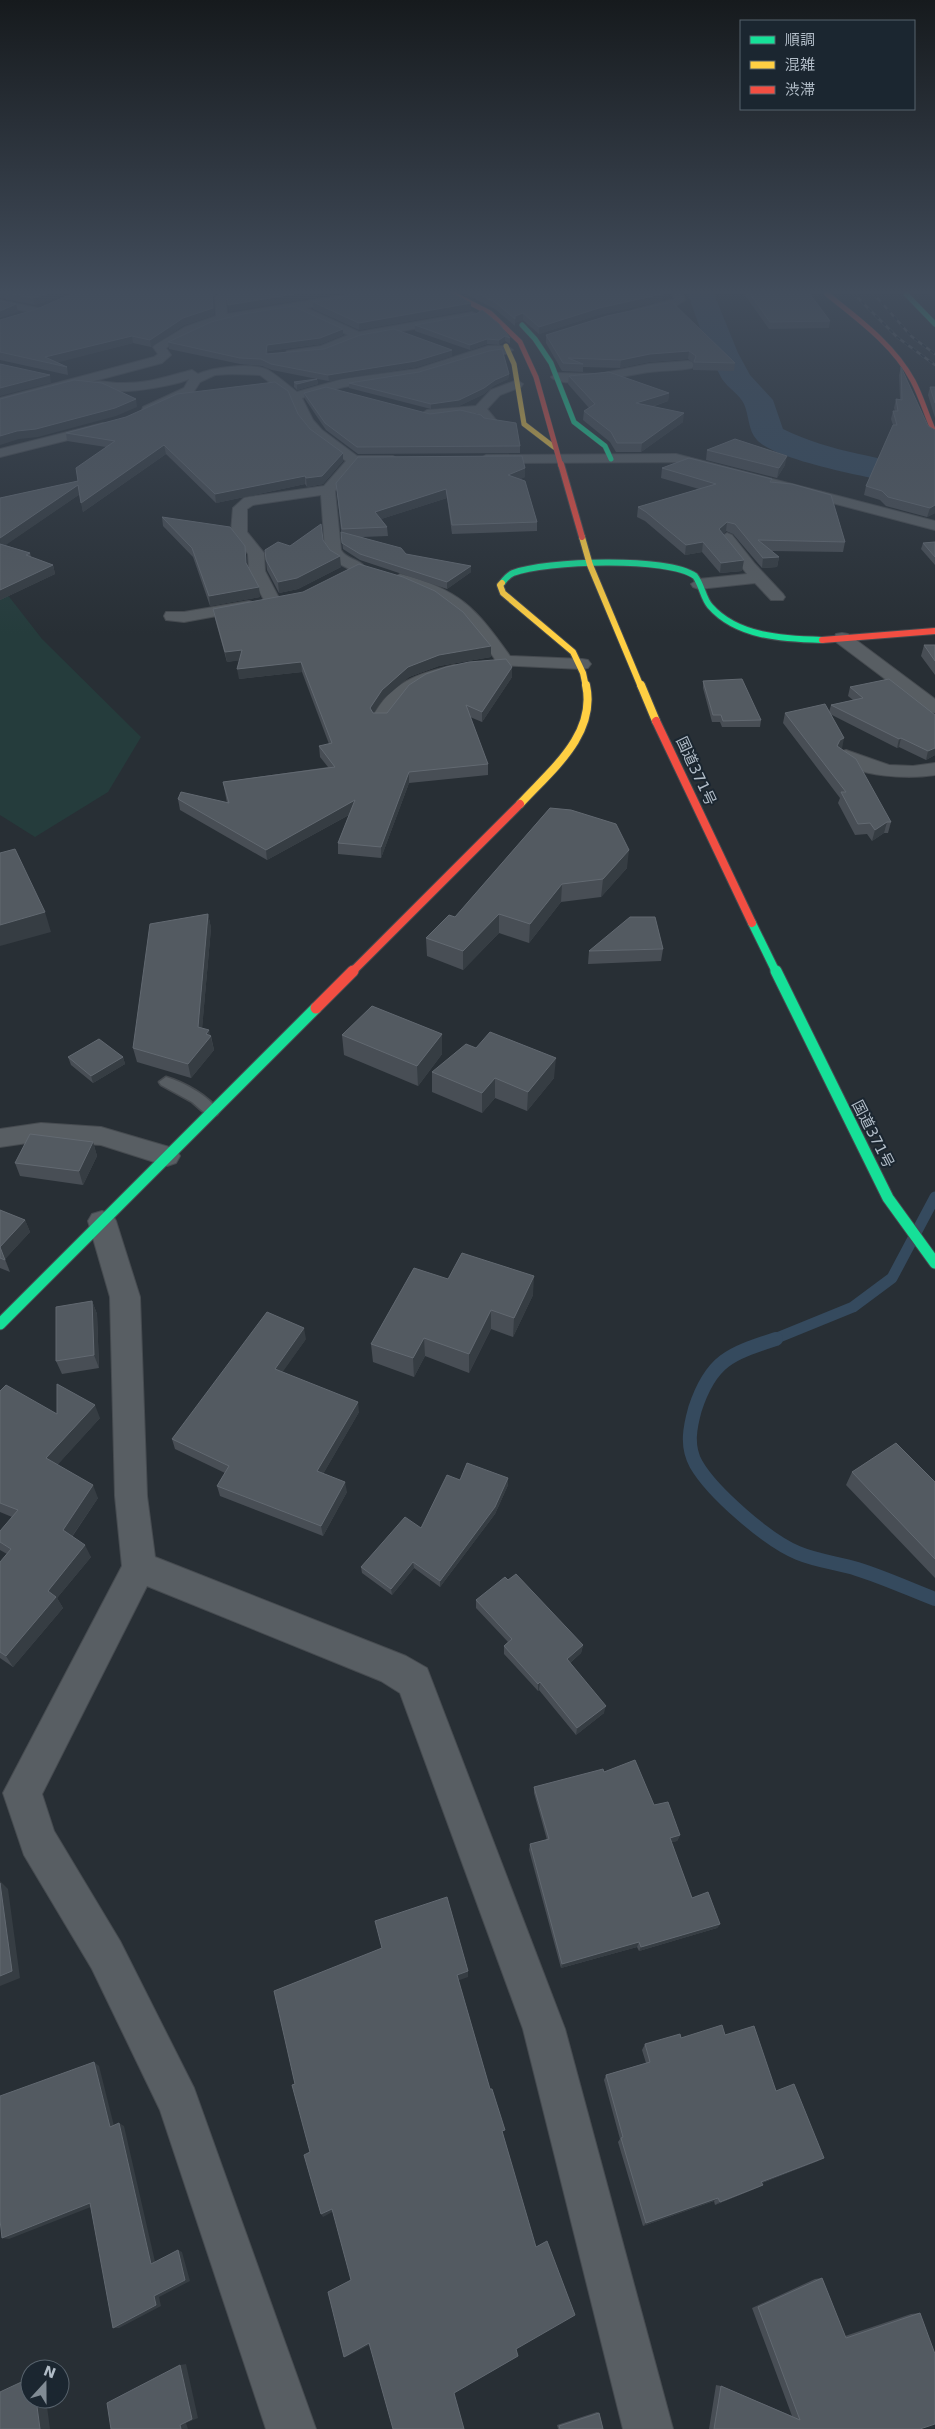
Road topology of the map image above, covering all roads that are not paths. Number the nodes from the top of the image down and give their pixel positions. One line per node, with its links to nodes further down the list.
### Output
1 (153, 407): 9 (street)
2 (300, 407): 17 (street)
3 (521, 407): 14 (main road)
4 (544, 407): 14 (main road, 国道371号)
5 (565, 407): 16 (main road)
6 (925, 407): 12 (main road)
7 (480, 409): 8 (street); 10 (street)
8 (413, 410)
9 (137, 415)
10 (489, 420)
11 (116, 423): 13 (street)
12 (935, 434)
13 (0, 453)
14 (556, 453): 15 (street); 16 (street); 22 (main road, 国道371号)
15 (477, 459)
16 (611, 459): 20 (street)
17 (354, 460): 18 (street); 19 (street)
18 (404, 460)
19 (328, 490): 26 (street); 29 (street)
20 (935, 526)
21 (727, 538): 23 (street)
22 (590, 565): 24 (main road); 30 (main road); 40 (main road, 国道371号)
23 (758, 578): 24 (street); 25 (street)
24 (699, 584): 28 (main road)
25 (777, 597)
26 (172, 616)
27 (935, 631): 28 (main road)
28 (842, 638): 31 (street)
29 (505, 662): 30 (street); 32 (street)
30 (582, 664): 36 (main road)
31 (935, 708)
32 (381, 718)
33 (846, 756): 34 (street)
34 (935, 769)
35 (166, 1082): 36 (lane)
36 (212, 1112): 38 (main road)
37 (0, 1138): 38 (street)
38 (167, 1156): 39 (main road)
39 (102, 1221): 41 (main road); 42 (street)
40 (935, 1263)
41 (0, 1324)
42 (139, 1567): 43 (street); 44 (street)
43 (291, 2429)
44 (648, 2429)

